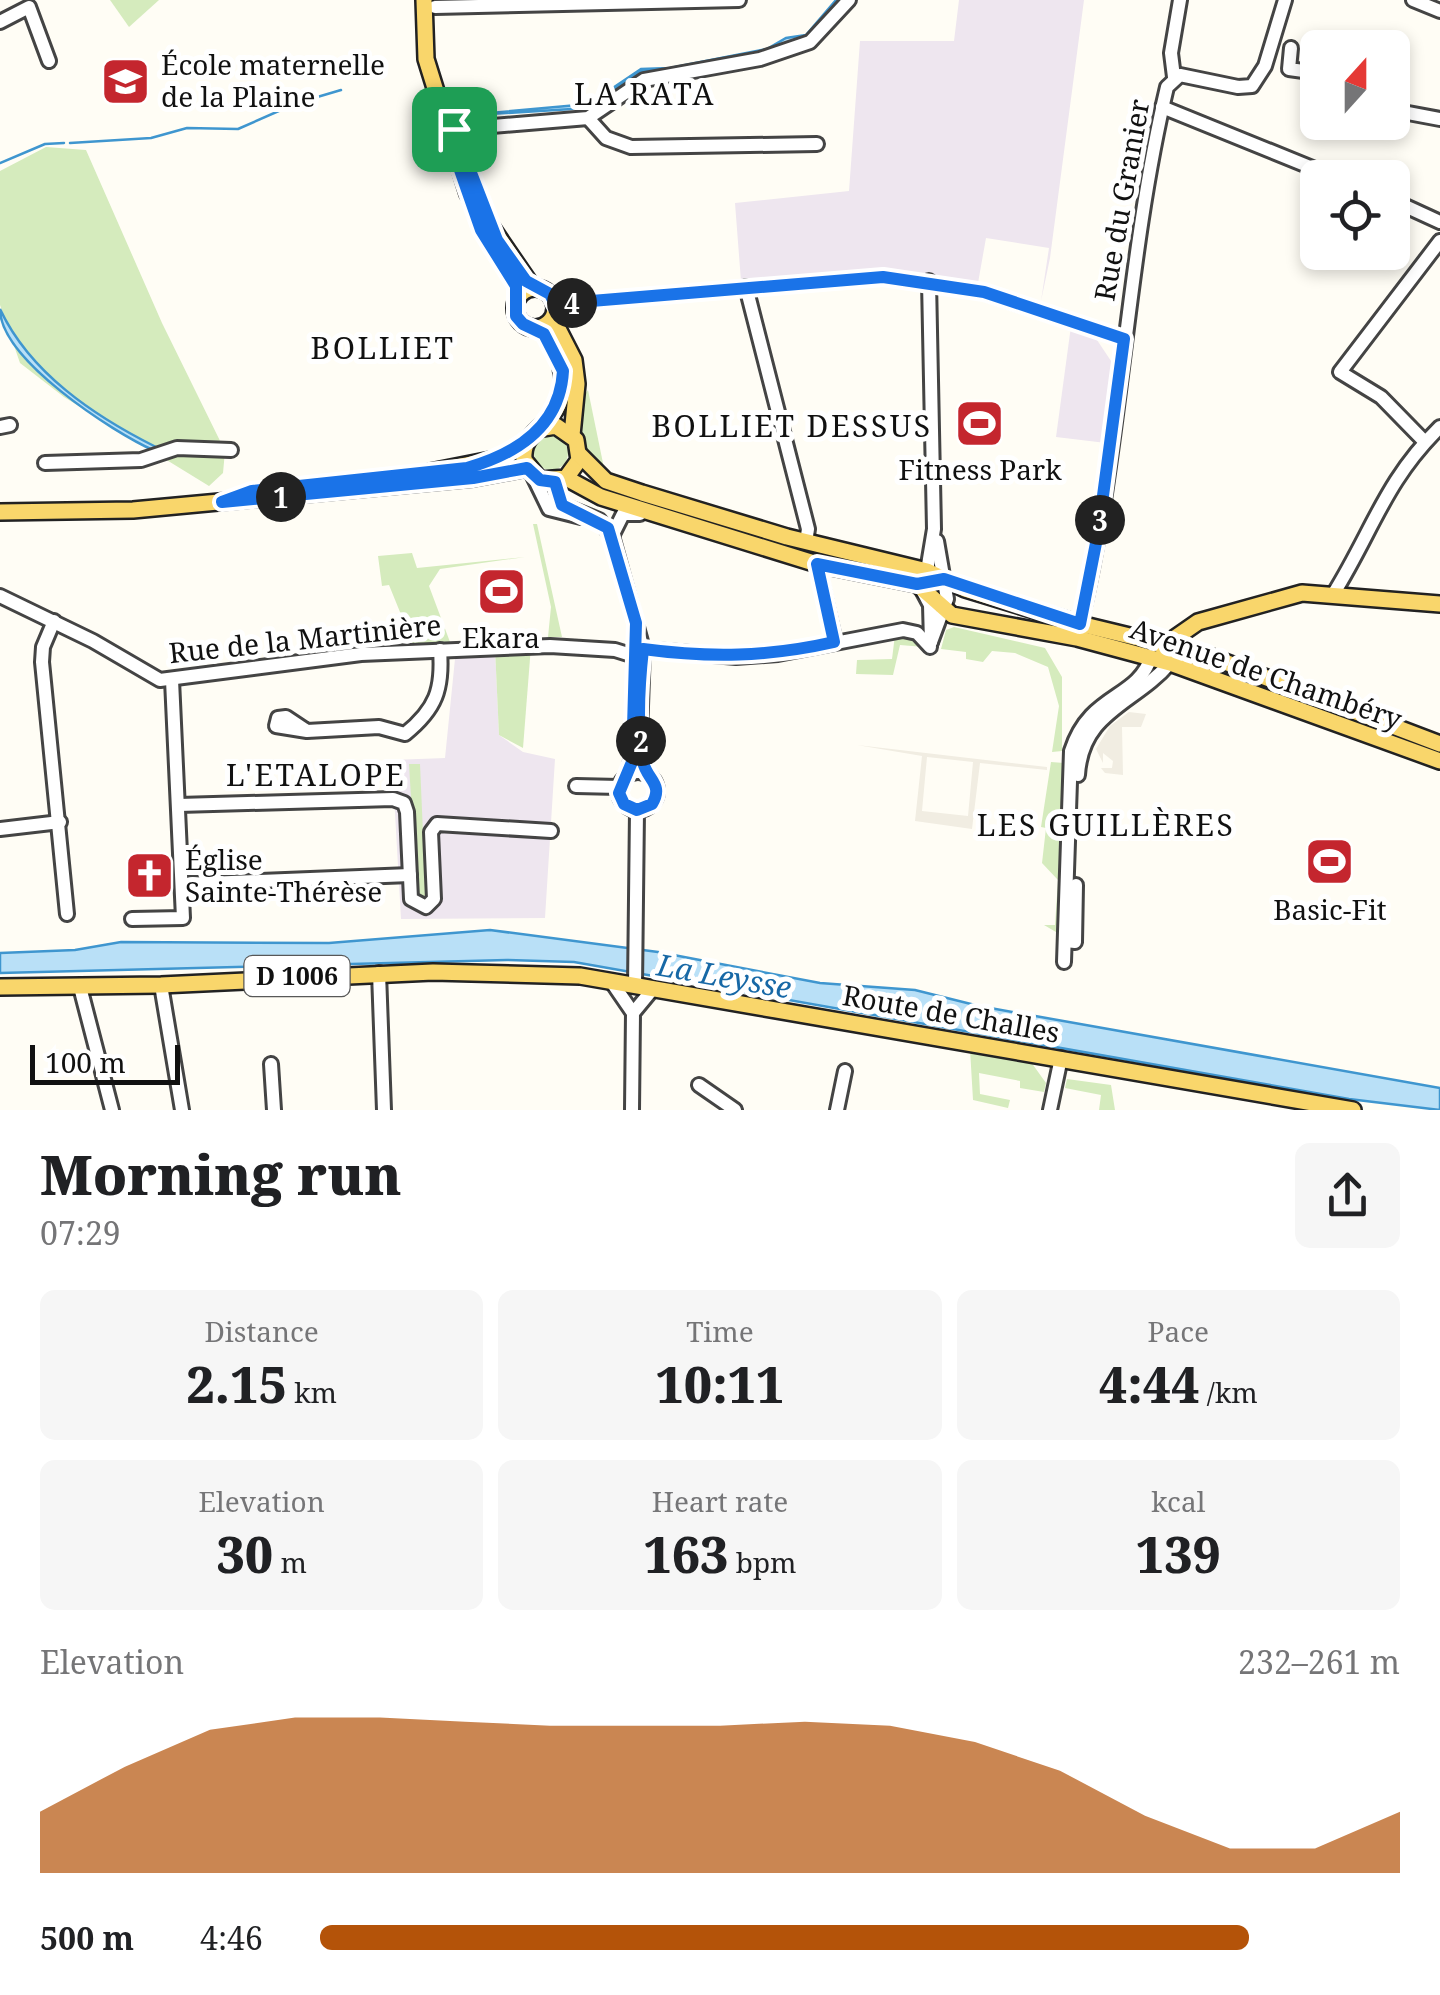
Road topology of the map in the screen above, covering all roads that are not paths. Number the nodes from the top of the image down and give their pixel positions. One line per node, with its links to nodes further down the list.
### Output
1 (740, 0): 6 (street)
2 (849, 0): 15 (street)
3 (1180, 0): 12 (street)
4 (1285, 0): 12 (street, Rue du Granier)
5 (1413, 0): 7 (street)
6 (431, 2): 17 (main road)
7 (1440, 11)
8 (0, 22): 10 (street)
9 (1291, 48): 11 (street)
10 (49, 61)
11 (1300, 71)
12 (1174, 77): 13 (street, Rue du Granier)
13 (1162, 107): 19 (street); 30 (street, Rue du Granier)
14 (1410, 113): 16 (street)
15 (588, 118): 17 (street); 18 (street)
16 (1440, 119)
17 (450, 130): 20 (main road)
18 (817, 144)
19 (1300, 163)
20 (472, 193): 23 (street)
21 (1410, 208): 22 (street)
22 (1440, 222)
23 (486, 228): 27 (main road)
24 (1440, 241): 34 (street)
25 (929, 281): 26 (street); 30 (street); 51 (street)
26 (746, 287): 28 (street); 48 (street)
27 (526, 292): 28 (main road); 29 (main road)
28 (554, 312): 29 (main road); 33 (main road)
29 (538, 328): 32 (main road)
30 (1124, 339): 56 (street, Rue du Granier)
31 (1440, 427): 34 (street)
32 (538, 429): 33 (main road); 35 (main road)
33 (572, 434): 37 (main road)
34 (1425, 442): 52 (street)
35 (524, 444): 39 (main road); 41 (main road)
36 (231, 450): 38 (street)
37 (580, 454): 40 (main road); 48 (main road)
38 (45, 463)
39 (530, 472): 40 (main road); 42 (main road); 45 (street)
40 (561, 480): 45 (street); 46 (main road)
41 (252, 491): 42 (main road); 43 (main road)
42 (222, 502): 43 (main road)
43 (93, 508): 44 (main road)
44 (0, 512)
45 (588, 516): 47 (street)
46 (691, 522): 47 (street); 50 (main road)
47 (612, 536): 61 (street)
48 (806, 542): 49 (main road)
49 (850, 561): 50 (main road); 51 (main road, Avenue de Chambéry)
50 (817, 564): 57 (street)
51 (936, 590): 56 (main road, Avenue de Chambéry); 60 (main road, Avenue de Chambéry)
52 (1334, 593): 54 (main road); 60 (main road)
53 (0, 596): 55 (street, Rue de la Martinière)
54 (1440, 604)
55 (54, 621): 62 (street, Rue de la Martinière); 74 (street)
56 (1080, 624): 60 (main road, Avenue de Chambéry)
57 (834, 642): 58 (street, Rue de la Martinière); 61 (street, Rue de la Martinière)
58 (930, 646)
59 (440, 650): 61 (street, Rue de la Martinière); 62 (street, Rue de la Martinière); 63 (street)
60 (1167, 654): 64 (main road, Avenue de Chambéry); 65 (street); 66 (main road, Avenue de Chambéry); 69 (street)
61 (639, 658): 67 (street); 68 (street)
62 (172, 680): 72 (street)
63 (307, 731)
64 (1440, 744)
65 (1070, 757): 69 (street); 81 (street)
66 (1440, 762)
67 (630, 774): 68 (street); 71 (street)
68 (646, 774): 73 (street)
69 (1078, 784): 81 (street)
70 (576, 786): 71 (street)
71 (620, 793): 73 (street)
72 (179, 805): 77 (street); 78 (street)
73 (637, 810): 84 (street)
74 (60, 822): 75 (street); 79 (street)
75 (0, 828)
76 (551, 831): 77 (street)
77 (410, 875): 78 (street)
78 (183, 884): 80 (street)
79 (67, 914)
80 (132, 919)
81 (1066, 941): 82 (street)
82 (1064, 962)
83 (379, 974): 85 (main road, Route de Challes / D 1006); 86 (main road, Route de Challes / D 1006); 98 (street)
84 (634, 980): 85 (main road, Route de Challes / D 1006); 89 (main road, Route de Challes / D 1006)
85 (611, 981): 90 (street)
86 (161, 985): 88 (main road, Route de Challes / D 1006); 96 (street)
87 (0, 986): 88 (main road, Route de Challes / D 1006)
88 (80, 987): 95 (street)
89 (652, 990): 90 (street); 91 (main road, Route de Challes / D 1006)
90 (633, 1012): 99 (street)
91 (1061, 1058): 102 (street); 103 (main road, Route de Challes / D 1006)
92 (271, 1064): 97 (street)
93 (846, 1071): 101 (street)
94 (699, 1085): 100 (street)
95 (112, 1110)
96 (182, 1110)
97 (274, 1110)
98 (384, 1110)
99 (632, 1110)
100 (735, 1110)
101 (837, 1110)
102 (1050, 1110)
103 (1353, 1110)

